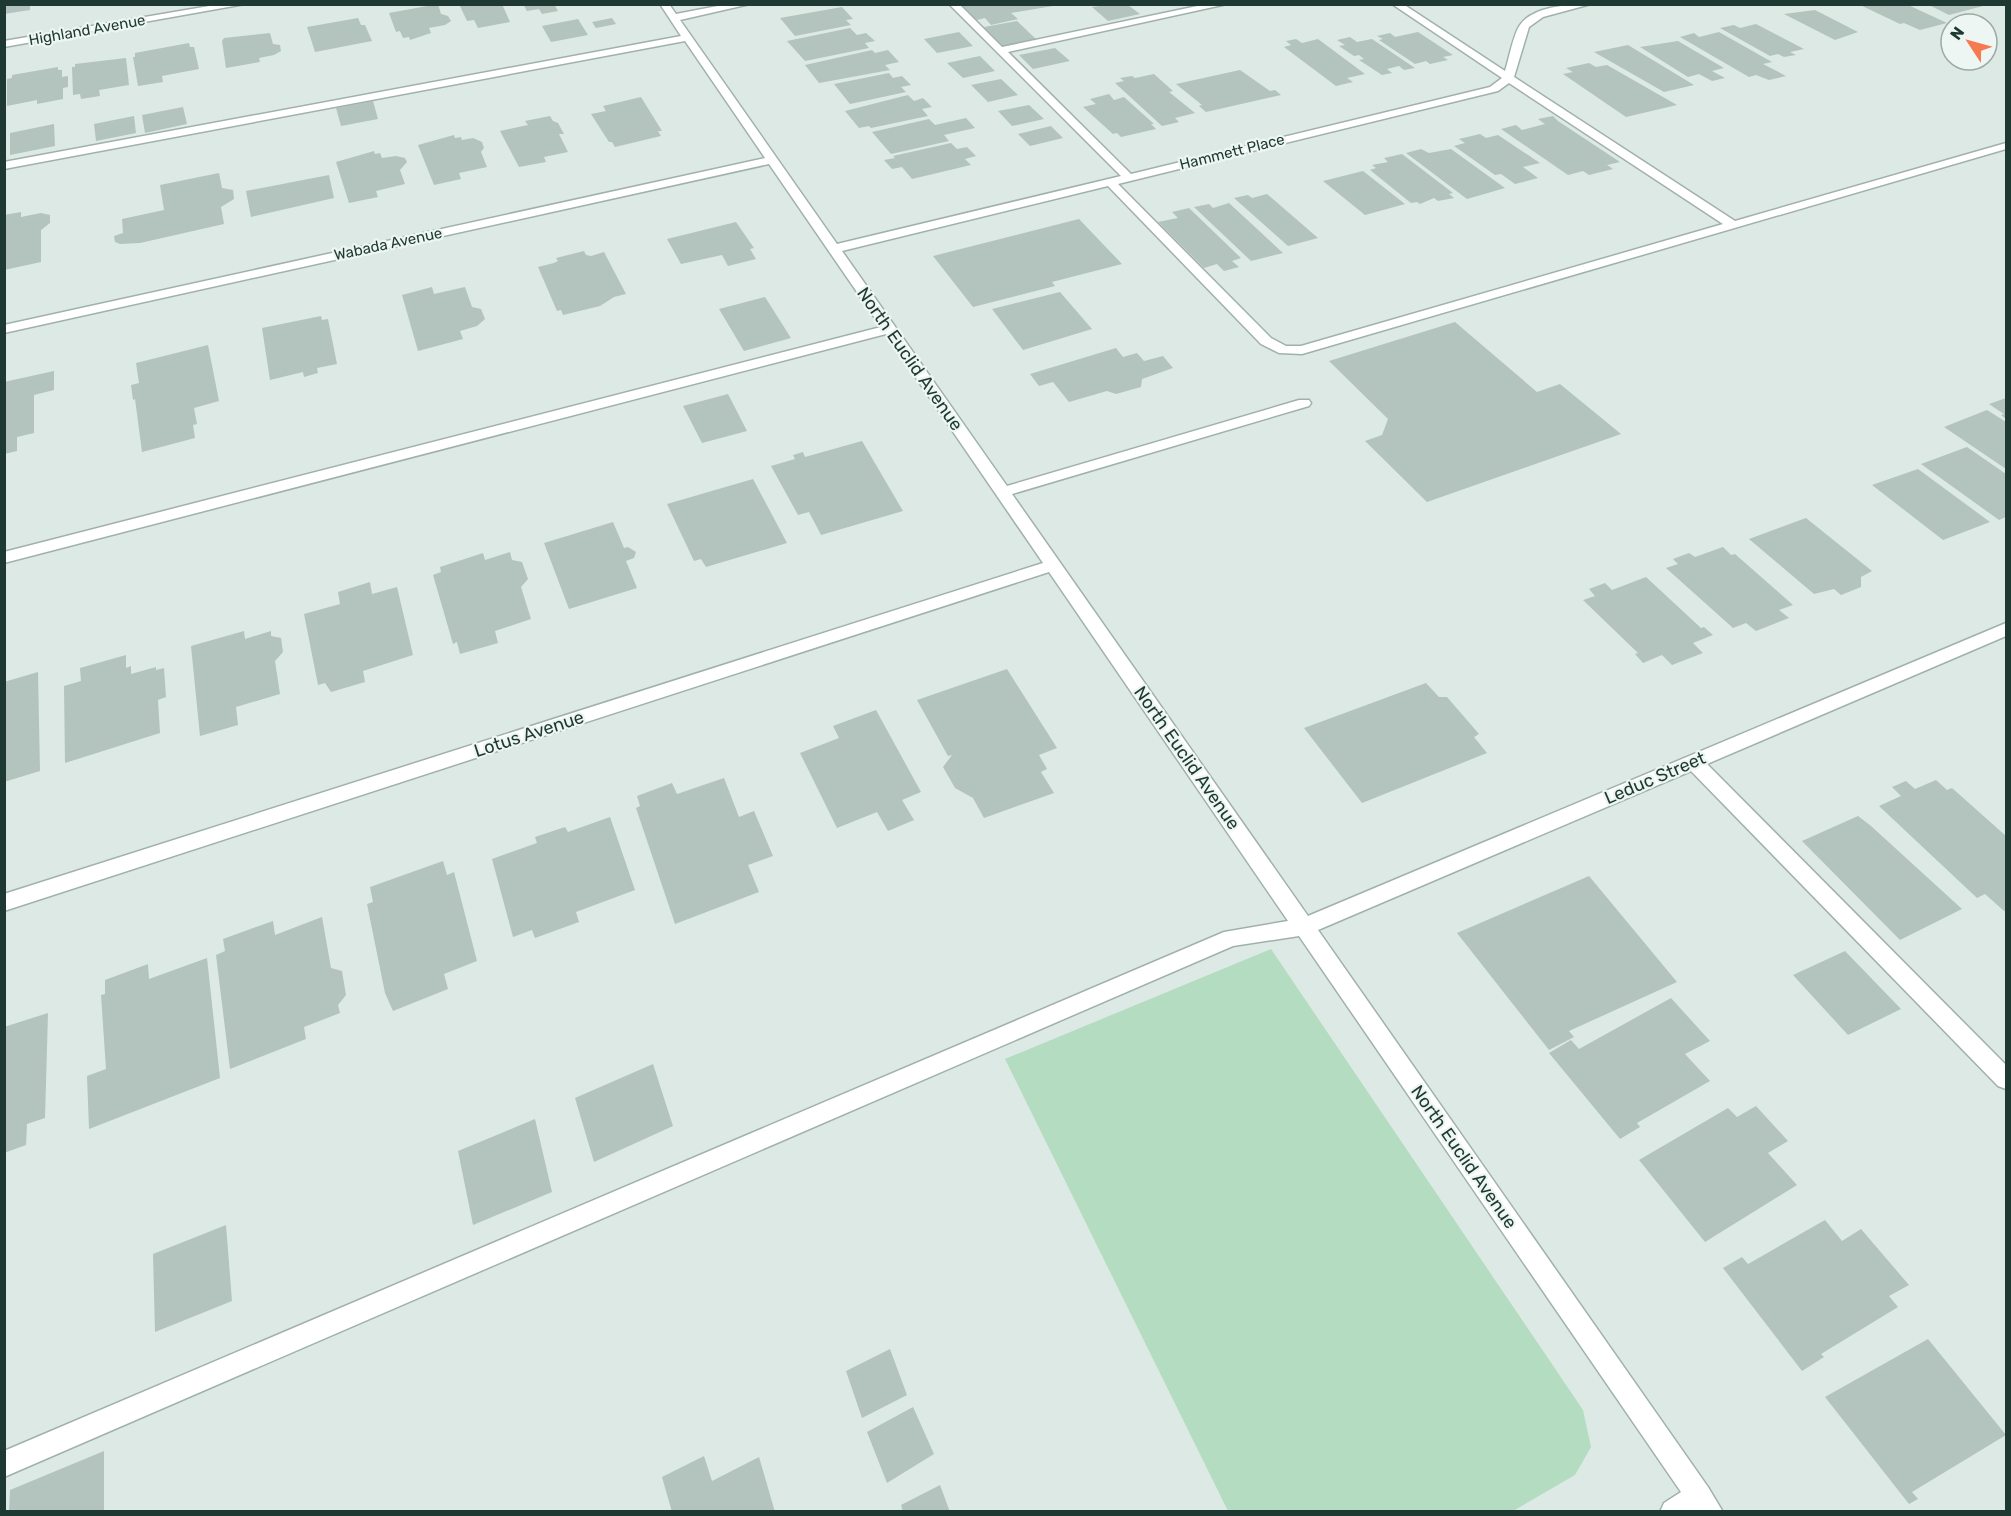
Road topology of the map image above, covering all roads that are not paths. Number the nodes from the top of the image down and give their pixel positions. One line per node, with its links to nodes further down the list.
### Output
1 (241, 4): 9 (street, Highland Avenue)
2 (746, 4): 7 (street)
3 (954, 4): 10 (street)
4 (1223, 4): 10 (street)
5 (1396, 4): 11 (street)
6 (1587, 4): 11 (street)
7 (669, 11): 8 (street, North Euclid Avenue)
8 (687, 38): 13 (street, North Euclid Avenue); 14 (street)
9 (4, 44)
10 (999, 51): 15 (street)
11 (1508, 78): 15 (street, Hammett Place); 17 (street)
12 (2007, 147): 17 (street)
13 (772, 160): 18 (street, North Euclid Avenue); 19 (street, Wabada Avenue)
14 (4, 166)
15 (1128, 177): 16 (street, Hammett Place)
16 (1108, 181): 17 (street); 18 (street, Hammett Place)
17 (1733, 225)
18 (834, 249): 20 (street, North Euclid Avenue)
19 (4, 329)
20 (889, 329): 22 (street, North Euclid Avenue); 23 (street)
21 (1304, 404): 22 (street)
22 (1003, 492): 24 (street, North Euclid Avenue)
23 (4, 558)
24 (1053, 565): 27 (street, Lotus Avenue); 28 (street, North Euclid Avenue)
25 (2007, 629): 26 (street, Leduc Street)
26 (1694, 762): 28 (street, Leduc Street); 29 (street)
27 (4, 903)
28 (1304, 927): 30 (street, Leduc Street); 31 (street, North Euclid Avenue)
29 (2007, 1079)
30 (4, 1464)
31 (1704, 1504): 32 (street)
32 (1673, 1512)

